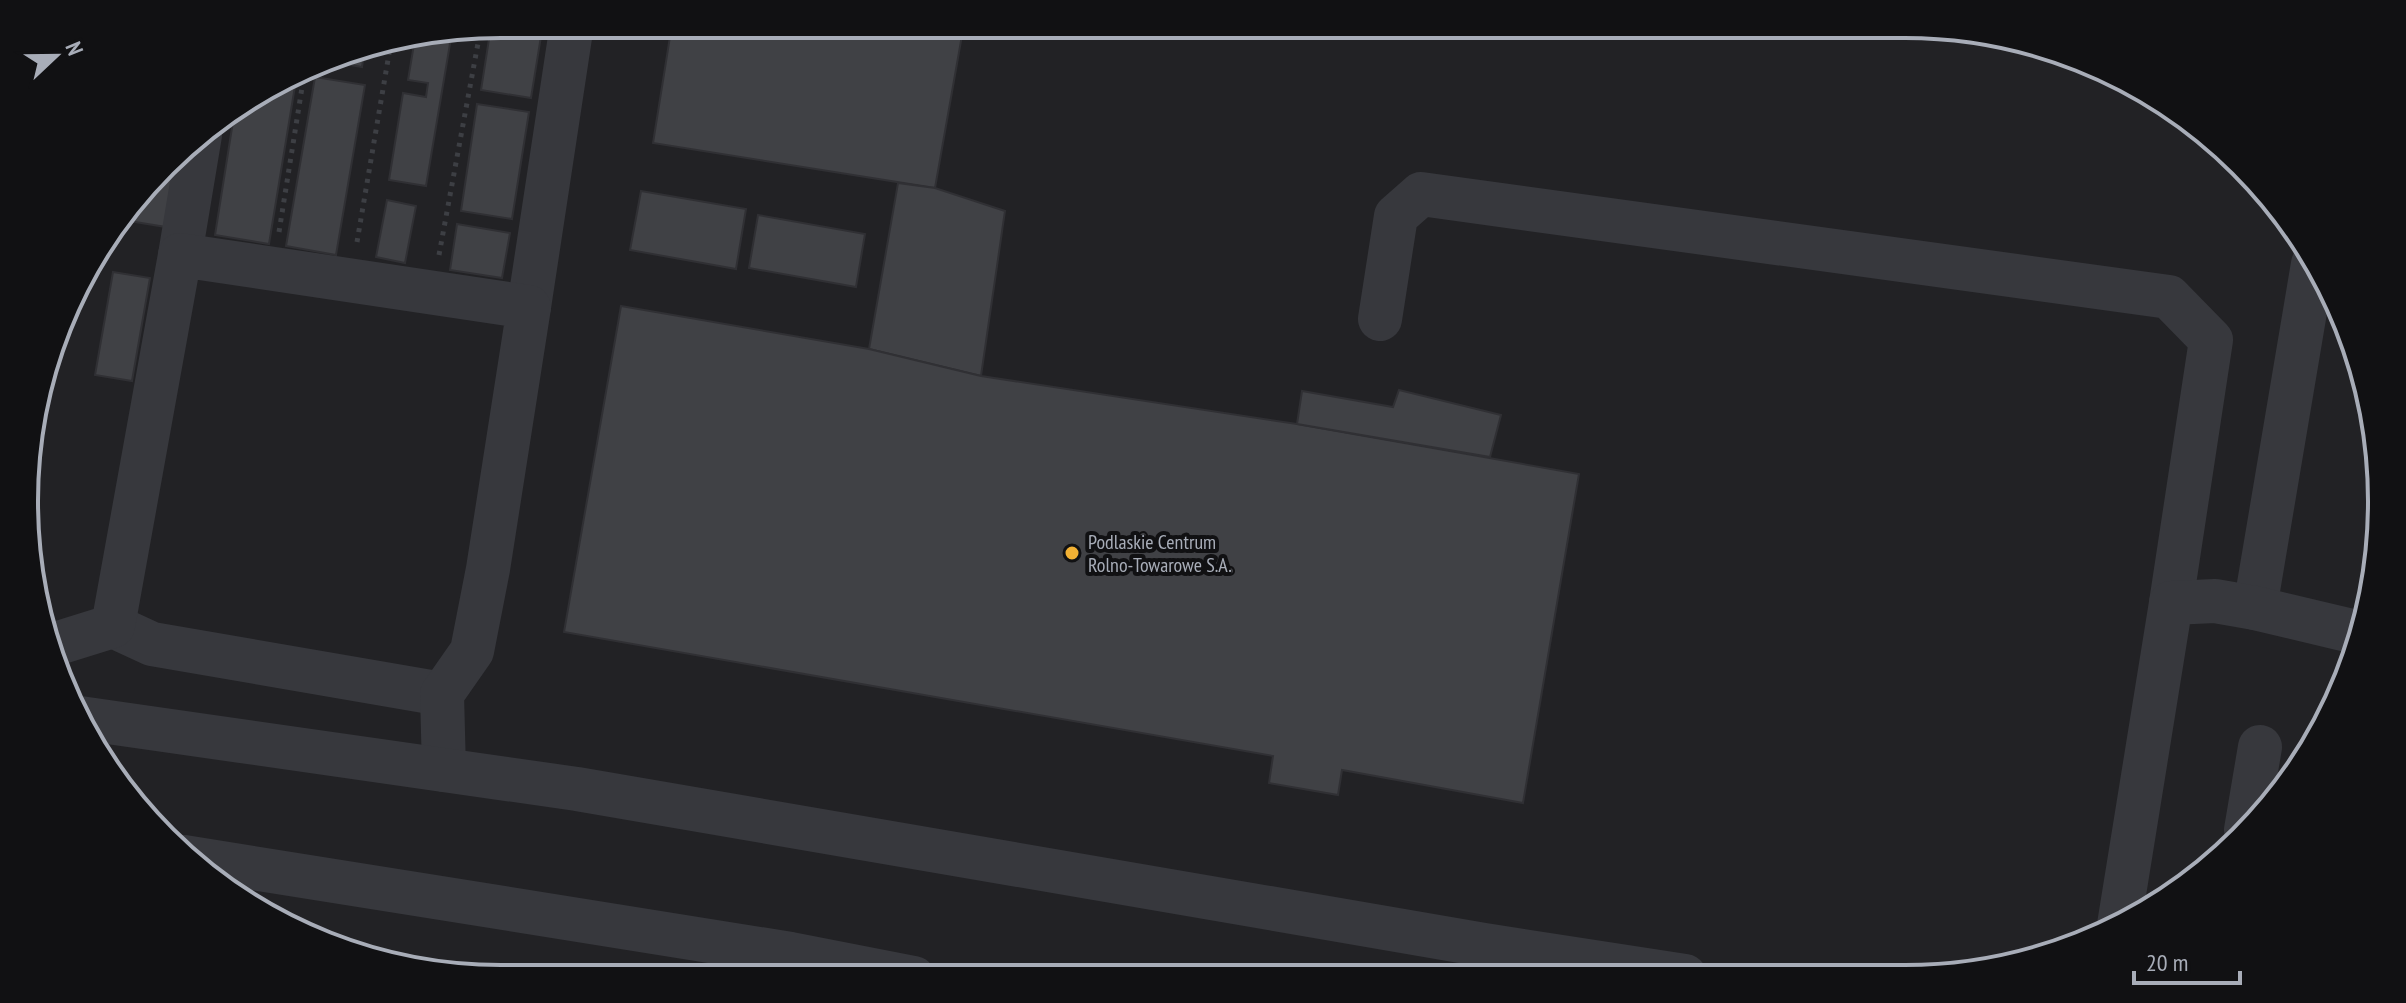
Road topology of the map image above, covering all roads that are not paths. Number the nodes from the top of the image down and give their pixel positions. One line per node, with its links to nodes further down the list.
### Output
1 (570, 38): 5 (street)
2 (197, 152): 3 (street)
3 (180, 255): 5 (street); 9 (street)
4 (2311, 278): 8 (street)
5 (529, 307): 12 (street)
6 (1380, 319): 7 (street)
7 (2171, 603): 8 (street); 19 (street)
8 (2255, 608): 10 (street)
9 (113, 626): 11 (street); 13 (street)
10 (2349, 630)
11 (61, 642)
12 (472, 651): 13 (street); 16 (street)
13 (442, 694): 16 (street)
14 (93, 720): 16 (street)
15 (2260, 747): 17 (street)
16 (444, 770): 21 (street)
17 (2249, 811)
18 (210, 862): 20 (street)
19 (2121, 911)
20 (783, 965)
21 (1614, 965)

